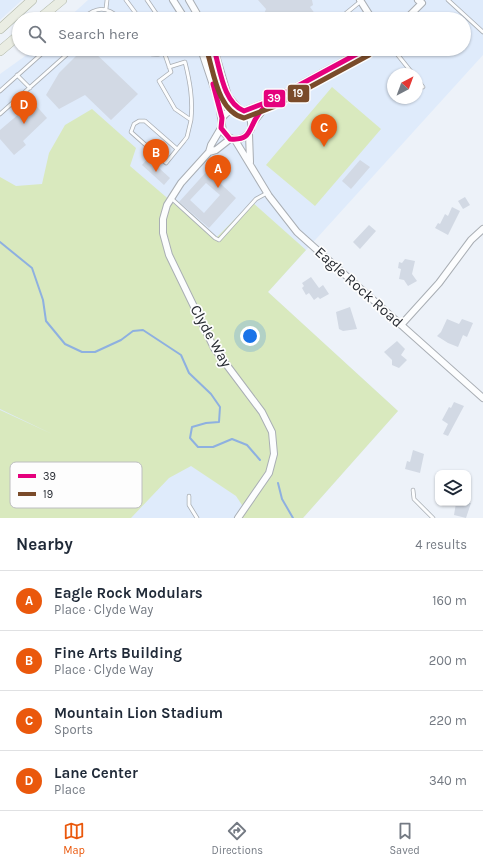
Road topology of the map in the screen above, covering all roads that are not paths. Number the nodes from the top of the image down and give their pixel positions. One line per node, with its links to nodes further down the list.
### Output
1 (32, 0): 12 (main road)
2 (62, 0): 13 (main road)
3 (107, 0): 11 (lane)
4 (126, 0): 16 (lane)
5 (147, 0): 17 (lane)
6 (173, 0): 18 (street)
7 (189, 0): 19 (street)
8 (448, 0): 23 (lane)
9 (361, 1): 20 (lane); 21 (street)
10 (422, 1): 22 (street)
11 (106, 9): 14 (lane); 15 (lane)
12 (19, 12)
13 (47, 12)
14 (91, 12)
15 (113, 12)
16 (135, 12)
17 (155, 12)
18 (181, 12)
19 (196, 12)
20 (348, 12)
21 (367, 12)
22 (412, 12)
23 (461, 12)
24 (12, 18): 26 (main road)
25 (471, 21): 27 (lane)
26 (0, 29)
27 (483, 32)
28 (12, 41): 29 (main road)
29 (0, 51)
30 (39, 56): 39 (lane)
31 (65, 56): 40 (lane)
32 (166, 56): 37 (lane)
33 (203, 56): 45 (street)
34 (216, 56): 43 (street)
35 (353, 56): 42 (street)
36 (399, 56): 38 (lane)
37 (169, 67): 46 (lane); 46 (lane)
38 (408, 68)
39 (17, 75): 40 (lane); 41 (lane)
40 (30, 88): 44 (lane)
41 (0, 91)
42 (270, 101): 43 (street); 47 (street)
43 (241, 110): 45 (street); 47 (street)
44 (0, 114)
45 (222, 118): 48 (street)
46 (191, 120): 51 (lane)
47 (252, 124): 49 (street, Eagle Rock Road)
48 (221, 128): 50 (street, Eagle Rock Road); 52 (street)
49 (249, 134): 50 (street); 53 (street, Eagle Rock Road)
50 (233, 139): 52 (street); 53 (street, Eagle Rock Road)
51 (177, 149): 51 (lane)
52 (209, 152): 55 (street, Clyde Way)
53 (250, 163): 54 (street, Eagle Rock Road)
54 (267, 193): 55 (lane); 57 (street, Eagle Rock Road)
55 (170, 198): 62 (street, Clyde Way)
56 (483, 229): 57 (street)
57 (401, 325): 58 (street, Eagle Rock Road)
58 (483, 398)
59 (413, 490): 63 (lane)
60 (189, 496): 61 (lane)
61 (197, 518)
62 (238, 518)
63 (433, 518)

